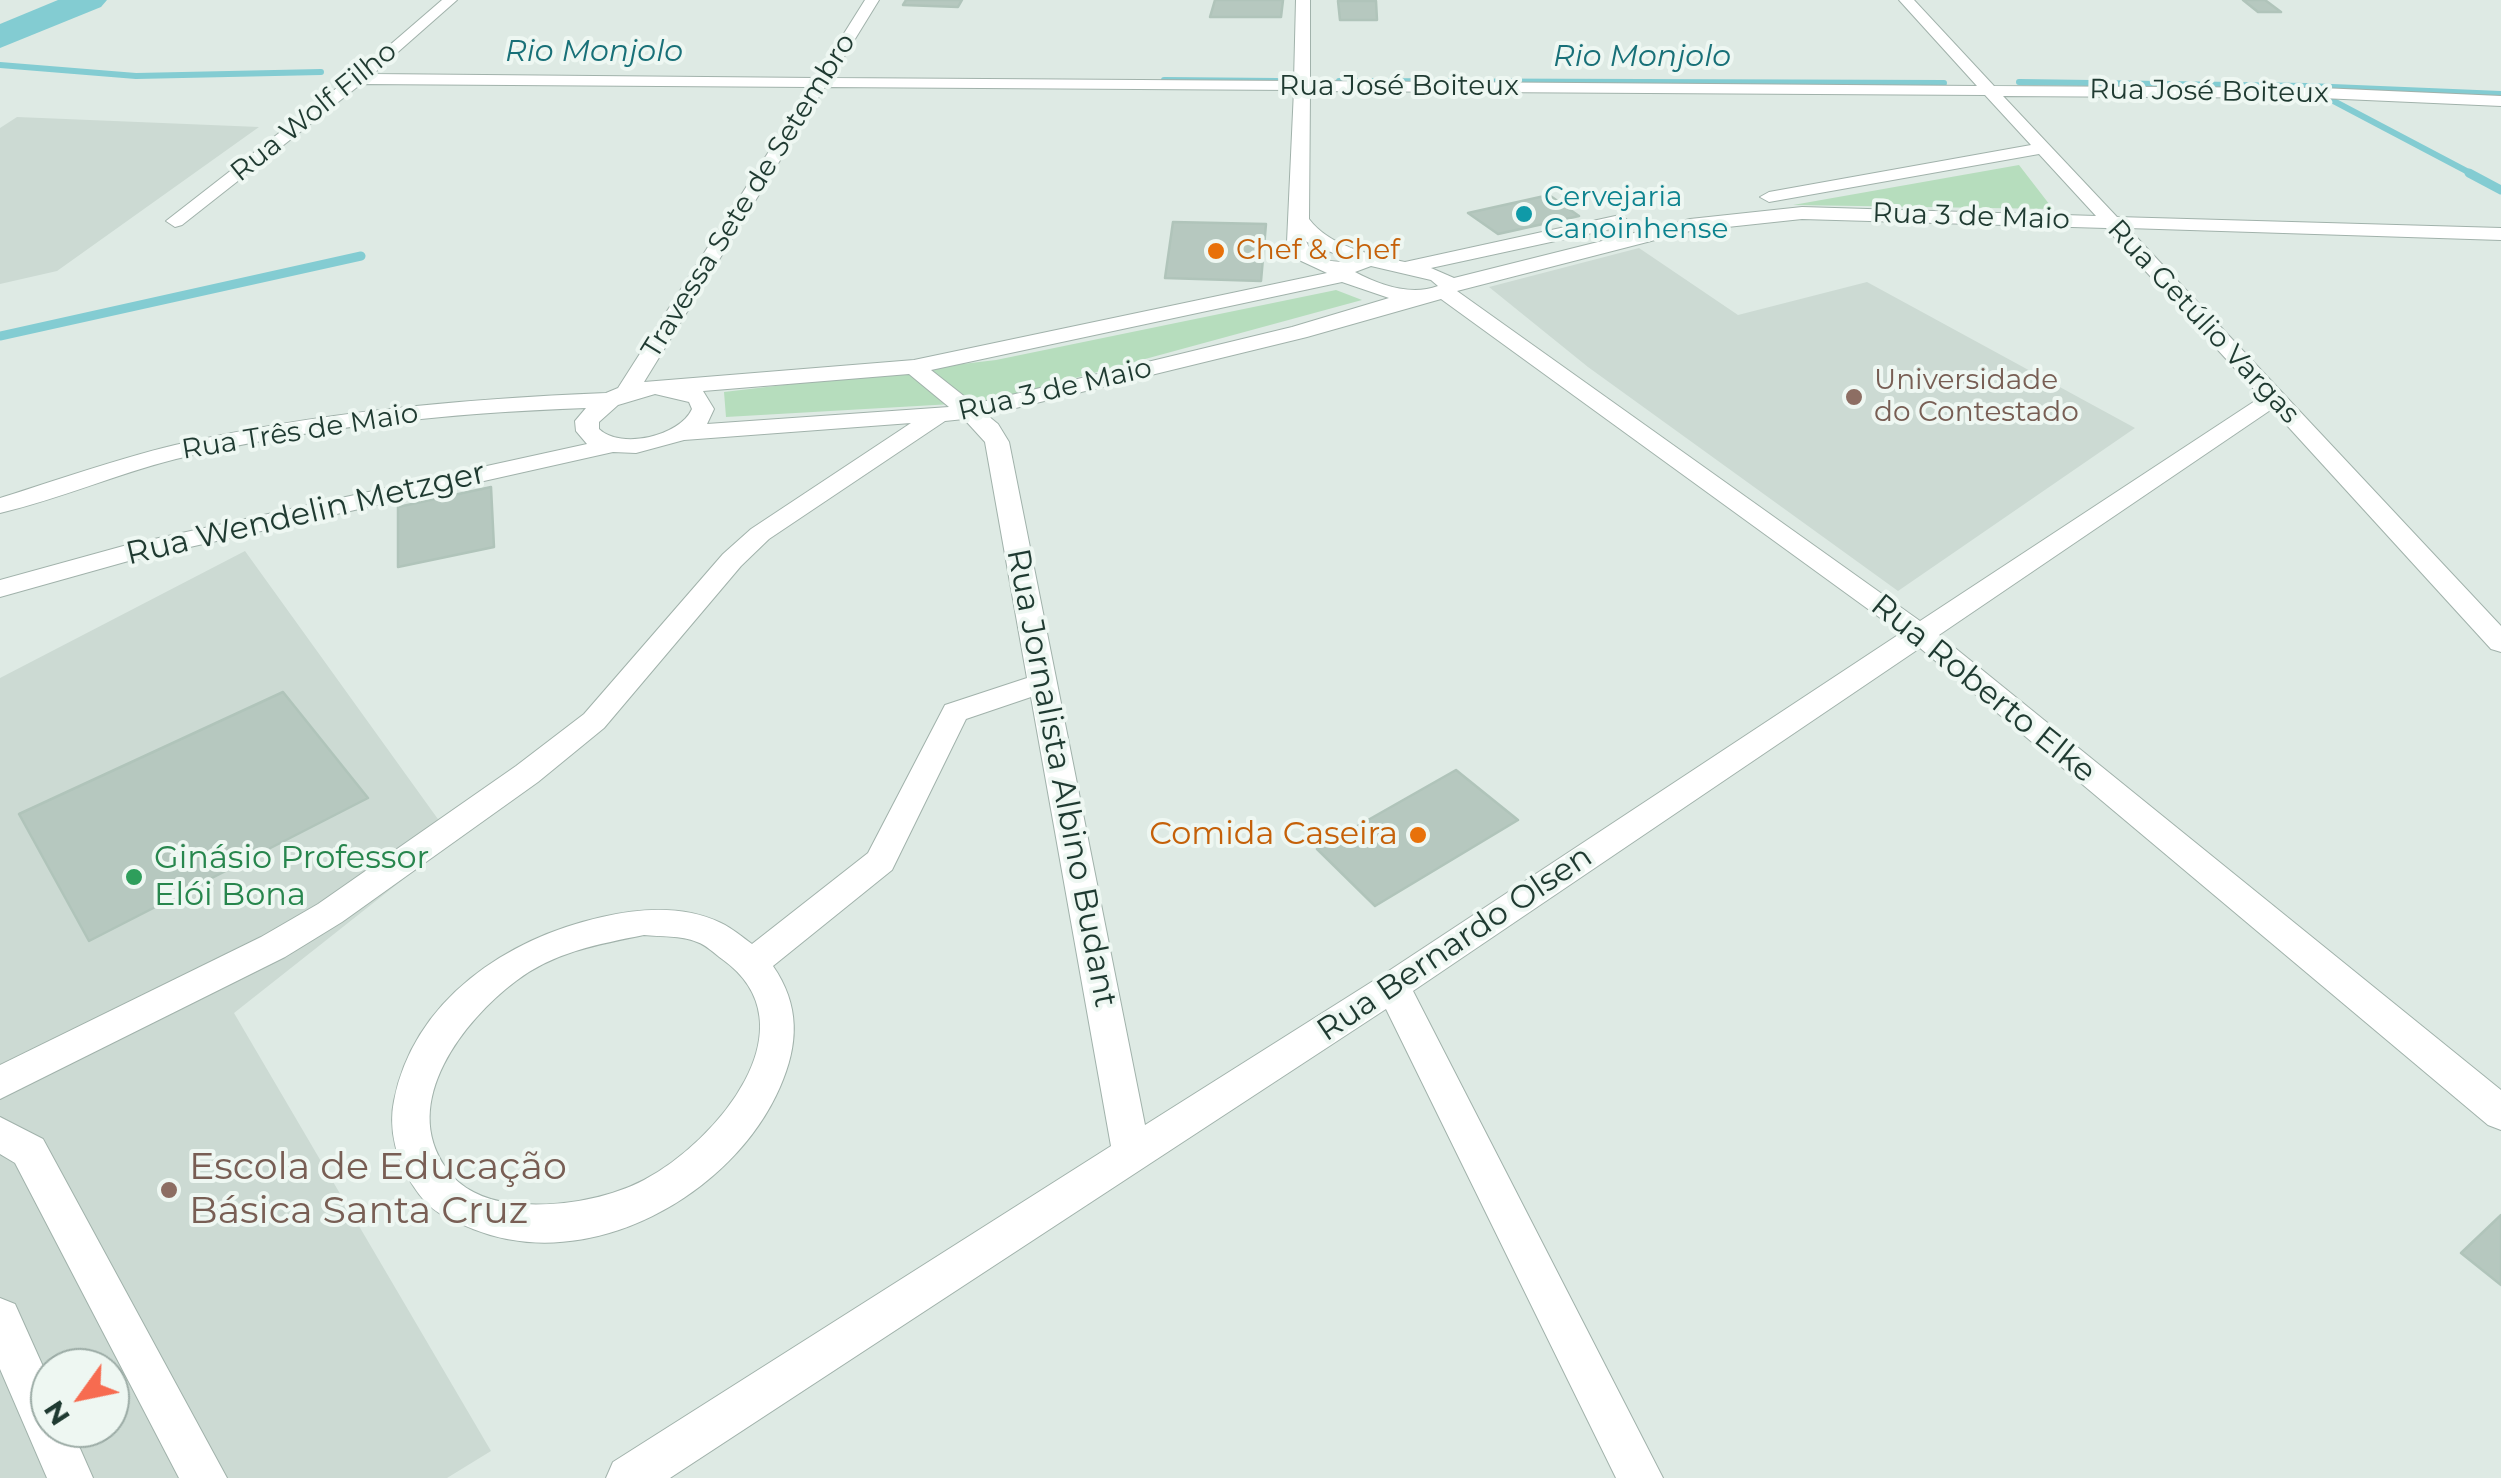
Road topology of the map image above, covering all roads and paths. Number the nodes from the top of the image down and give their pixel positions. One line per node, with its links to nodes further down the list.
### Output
1 (450, 0): 5 (street, Rua Wolf Filho)
2 (872, 0): 6 (street, Travessa Sete de Setembro)
3 (1303, 0): 8 (street)
4 (1906, 0): 9 (street, Rua Getúlio Vargas)
5 (374, 66): 6 (street, Rua José Boiteux); 7 (street, Rua Wolf Filho)
6 (822, 78): 7 (street, Rua José Boiteux); 8 (street, Rua José Boiteux); 27 (street, Travessa Sete de Setembro)
7 (357, 79): 16 (street, Rua Wolf Filho)
8 (1303, 81): 9 (street, Rua José Boiteux); 15 (street)
9 (1983, 82): 10 (street, Rua José Boiteux); 11 (street, Rua José Boiteux); 12 (street, Rua Getúlio Vargas)
10 (2501, 86)
11 (2501, 101)
12 (2042, 148): 13 (street, Rua 3 de Maio); 17 (street, Rua Getúlio Vargas)
13 (1782, 196): 14 (street); 19 (street, Rua 3 de Maio)
14 (1796, 213): 17 (street, Rua 3 de Maio); 20 (street, Rua 3 de Maio)
15 (1300, 219): 21 (street); 23 (street)
16 (176, 221)
17 (2109, 221): 18 (street, Rua 3 de Maio); 28 (street, Rua Getúlio Vargas)
18 (2501, 234)
19 (1523, 242): 20 (street); 22 (street, Rua 3 de Maio)
20 (1549, 259): 24 (street, Rua 3 de Maio)
21 (1370, 260): 22 (street); 23 (street, Rua 3 de Maio)
22 (1406, 268): 24 (street)
23 (1345, 274): 24 (street); 25 (street, Rua 3 de Maio)
24 (1438, 291): 29 (street, Rua 3 de Maio); 35 (street, Rua Roberto Elke)
25 (914, 367): 26 (street, Rua 3 de Maio); 29 (street, Rua Jornalista Albino Budant)
26 (667, 387): 27 (street, Rua Três de Maio); 31 (street)
27 (617, 396): 32 (street, Travessa Sete de Setembro); 33 (street, Rua Três de Maio)
28 (2274, 398): 35 (street, Rua Bernardo Olsen); 36 (street, Rua Getúlio Vargas)
29 (970, 412): 30 (street, Rua 3 de Maio); 37 (street, Rua Jornalista Albino Budant)
30 (936, 416): 31 (street, Rua 3 de Maio); 40 (street)
31 (683, 432): 32 (street, Rua 3 de Maio)
32 (613, 445): 34 (street, Rua Wendelin Metzger)
33 (0, 506)
34 (0, 589)
35 (1919, 633): 39 (street, Rua Bernardo Olsen); 41 (street, Rua Roberto Elke)
36 (2501, 643)
37 (1043, 683): 38 (street); 43 (street, Rua Jornalista Albino Budant)
38 (755, 961): 38 (street)
39 (1394, 986): 43 (street, Rua Bernardo Olsen); 48 (street)
40 (0, 1083)
41 (2501, 1114)
42 (0, 1134): 46 (street)
43 (1132, 1155): 47 (street, Rua Bernardo Olsen)
44 (0, 1318): 45 (street)
45 (70, 1478)
46 (204, 1478)
47 (629, 1478)
48 (1640, 1478)

